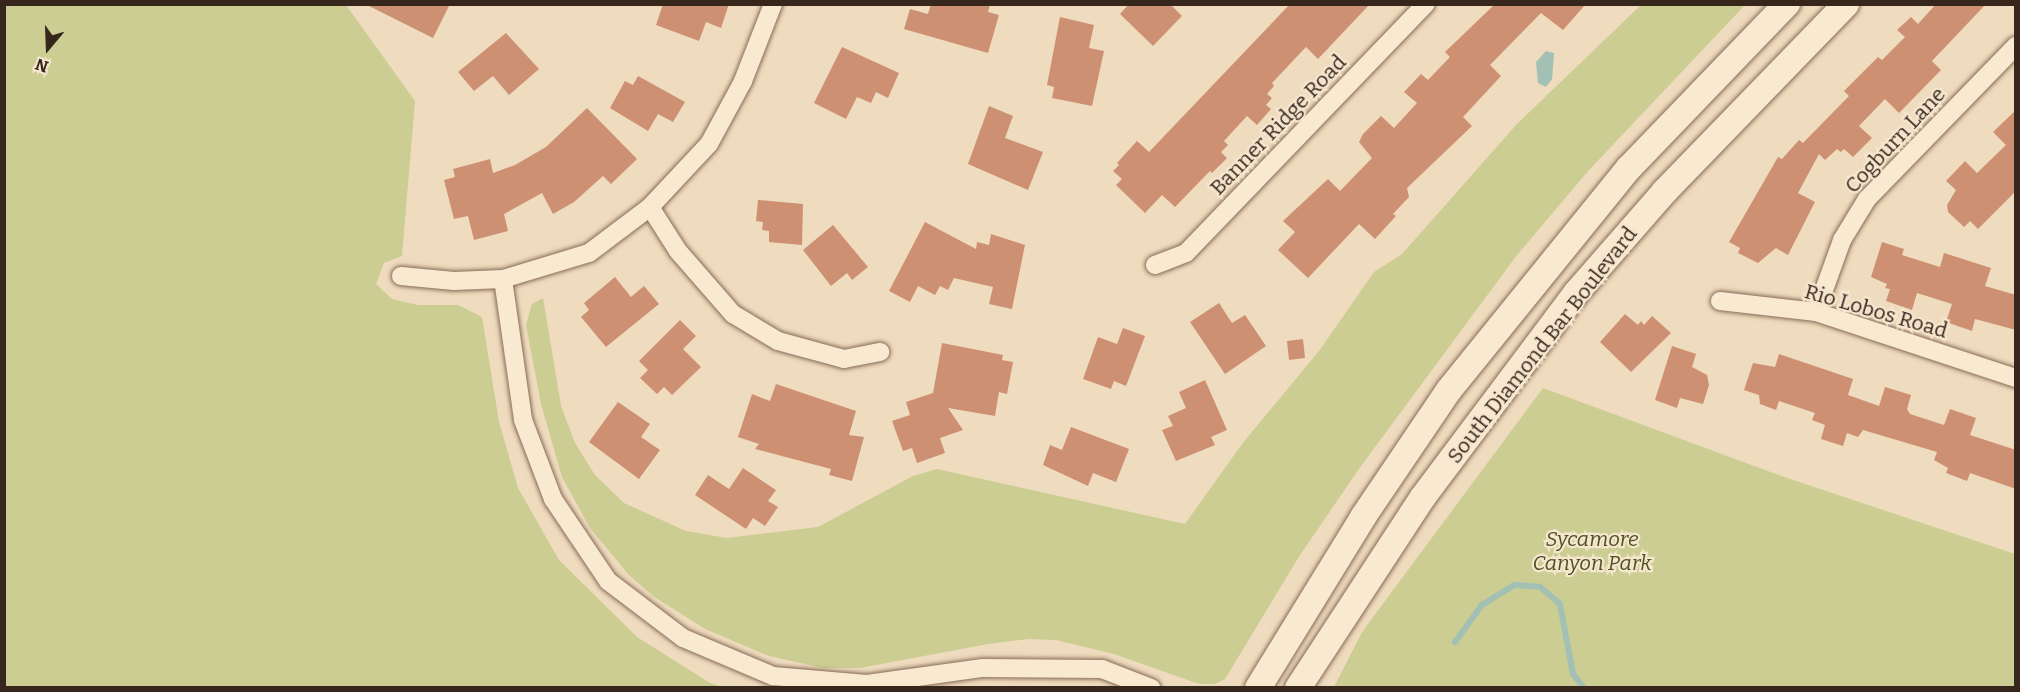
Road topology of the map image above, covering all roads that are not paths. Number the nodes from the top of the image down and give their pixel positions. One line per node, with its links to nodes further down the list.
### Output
1 (773, 4): 6 (street)
2 (1426, 4): 7 (street, Banner Ridge Road)
3 (1787, 4): 15 (main road, South Diamond Bar Boulevard)
4 (1846, 4): 16 (main road, South Diamond Bar Boulevard)
5 (2016, 46): 11 (street, Cogburn Lane)
6 (650, 207): 9 (street); 12 (street)
7 (1155, 265)
8 (401, 276): 9 (street)
9 (503, 279): 14 (street)
10 (1720, 301): 11 (street, Rio Lobos Road)
11 (1816, 312): 13 (street, Rio Lobos Road)
12 (880, 352)
13 (2016, 378)
14 (1150, 687)
15 (1258, 687)
16 (1298, 687)

